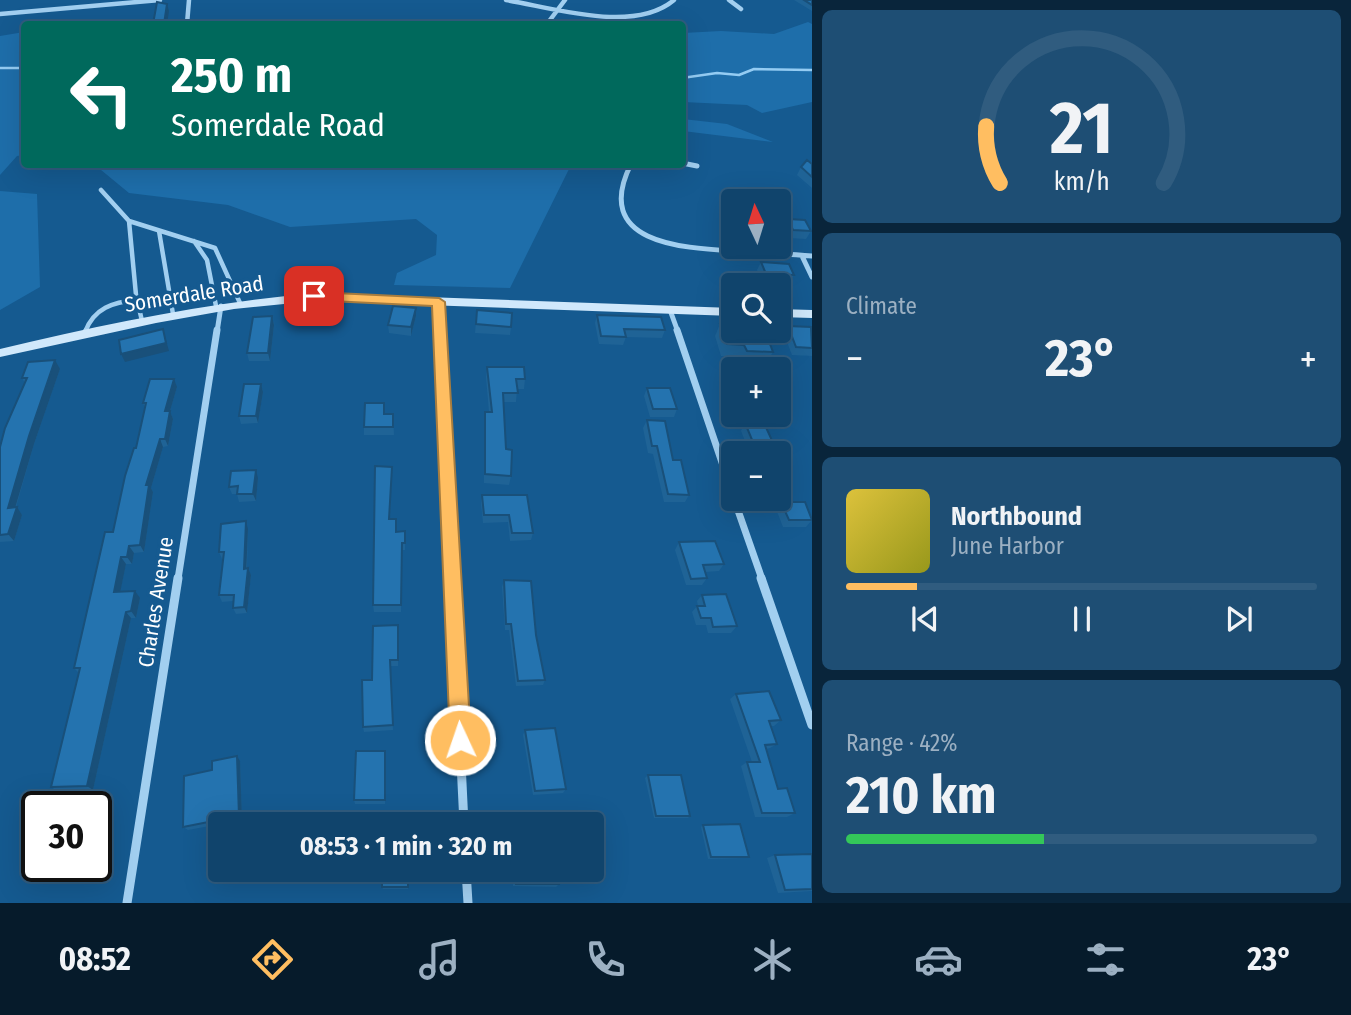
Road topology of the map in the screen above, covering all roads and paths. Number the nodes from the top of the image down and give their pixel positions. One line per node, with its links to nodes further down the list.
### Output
1 (160, 0): 9 (street)
2 (189, 0): 10 (street)
3 (506, 0): 7 (street)
4 (565, 0): 7 (street)
5 (674, 0): 7 (street)
6 (729, 0): 8 (street)
7 (559, 8): 11 (street)
8 (741, 9)
9 (0, 14)
10 (187, 21)
11 (549, 21)
12 (686, 164): 13 (street)
13 (697, 166)
14 (629, 168): 19 (street)
15 (102, 190): 16 (lane)
16 (129, 221): 17 (lane); 22 (lane)
17 (159, 230): 18 (lane); 29 (lane)
18 (194, 241): 24 (lane); 25 (lane)
19 (802, 256): 20 (street); 21 (street)
20 (812, 256)
21 (812, 277)
22 (137, 300): 31 (lane); 32 (lane)
23 (439, 302): 24 (main road, Somerdale Road); 26 (main road, Somerdale Road); 37 (street)
24 (240, 303): 25 (main road, Somerdale Road)
25 (218, 306): 29 (main road, Somerdale Road); 39 (street, Charles Avenue)
26 (670, 310): 27 (main road, Somerdale Road); 34 (street)
27 (721, 312)
28 (791, 313): 30 (main road)
29 (173, 314): 31 (main road, Somerdale Road)
30 (812, 314)
31 (142, 321): 32 (main road, Somerdale Road)
32 (85, 333): 33 (main road, Somerdale Road)
33 (0, 353)
34 (721, 459)
35 (739, 511): 36 (street)
36 (812, 724)
37 (463, 812)
38 (467, 882): 40 (street)
39 (127, 903)
40 (468, 903)

